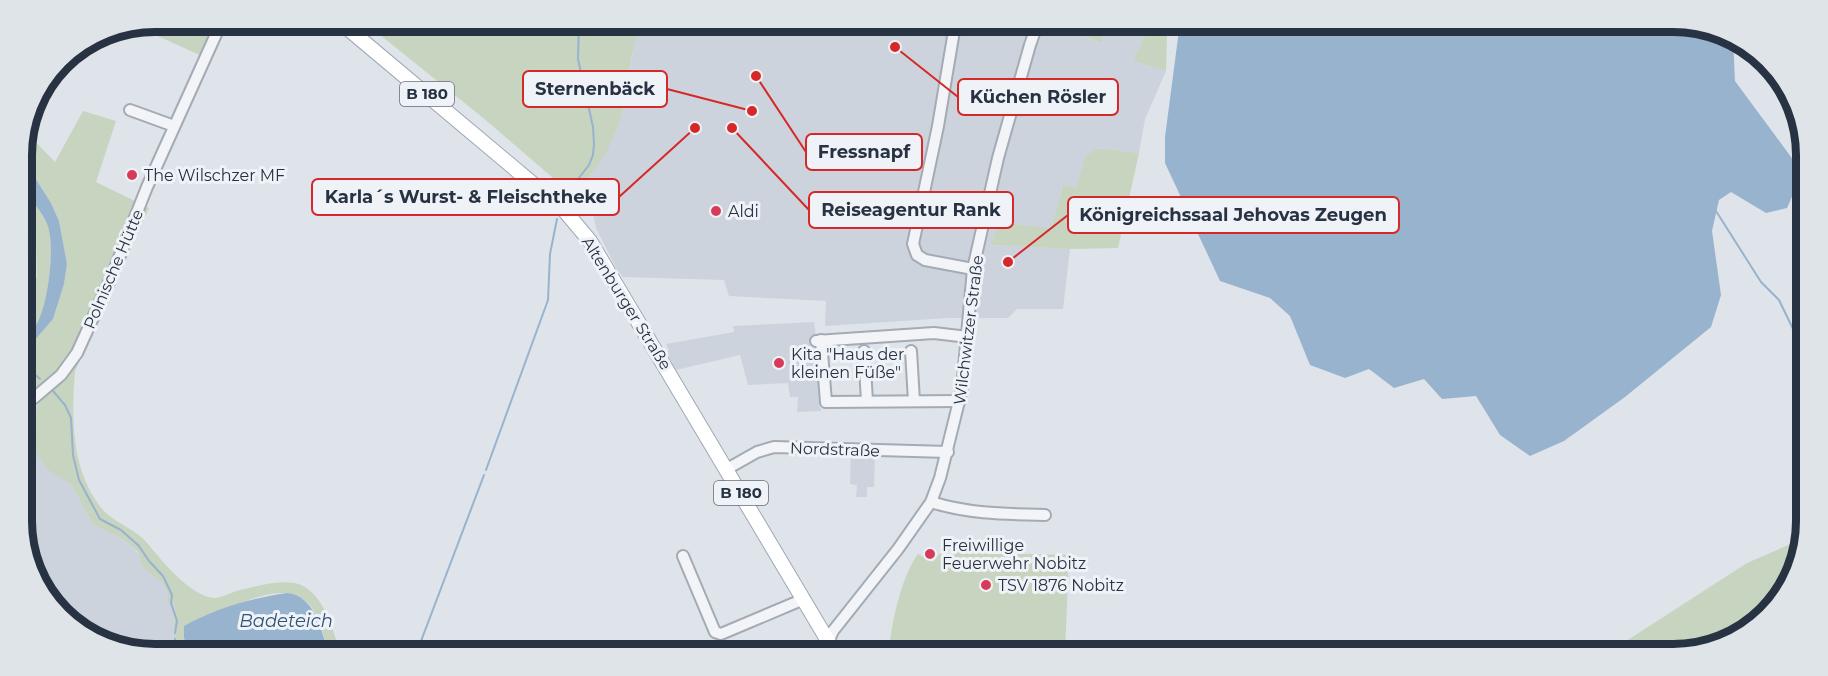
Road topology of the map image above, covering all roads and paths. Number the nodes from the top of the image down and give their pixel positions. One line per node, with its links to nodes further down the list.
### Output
1 (217, 32): 6 (street, Polnische Hütte)
2 (352, 32): 16 (main road, Altenburger Straße / B 180)
3 (954, 32): 7 (street)
4 (1034, 32): 7 (street, Wilchwitzer Straße)
5 (130, 110): 6 (street)
6 (174, 126): 11 (street, Polnische Hütte)
7 (973, 269): 8 (street, Wilchwitzer Straße)
8 (968, 337): 12 (street); 14 (street, Wilchwitzer Straße)
9 (864, 351): 12 (street)
10 (911, 351): 13 (street)
11 (32, 399)
12 (867, 401): 13 (street)
13 (914, 401): 14 (street)
14 (960, 401): 15 (street, Wilchwitzer Straße)
15 (948, 452): 16 (street, Nordstraße); 17 (street, Wilchwitzer Straße)
16 (727, 469): 20 (main road, Altenburger Straße / B 180)
17 (931, 502): 18 (street); 22 (street, Wilchwitzer Straße)
18 (1045, 515)
19 (683, 556): 20 (street)
20 (804, 599): 21 (main road, Altenburger Straße / B 180)
21 (827, 644)
22 (830, 644)

